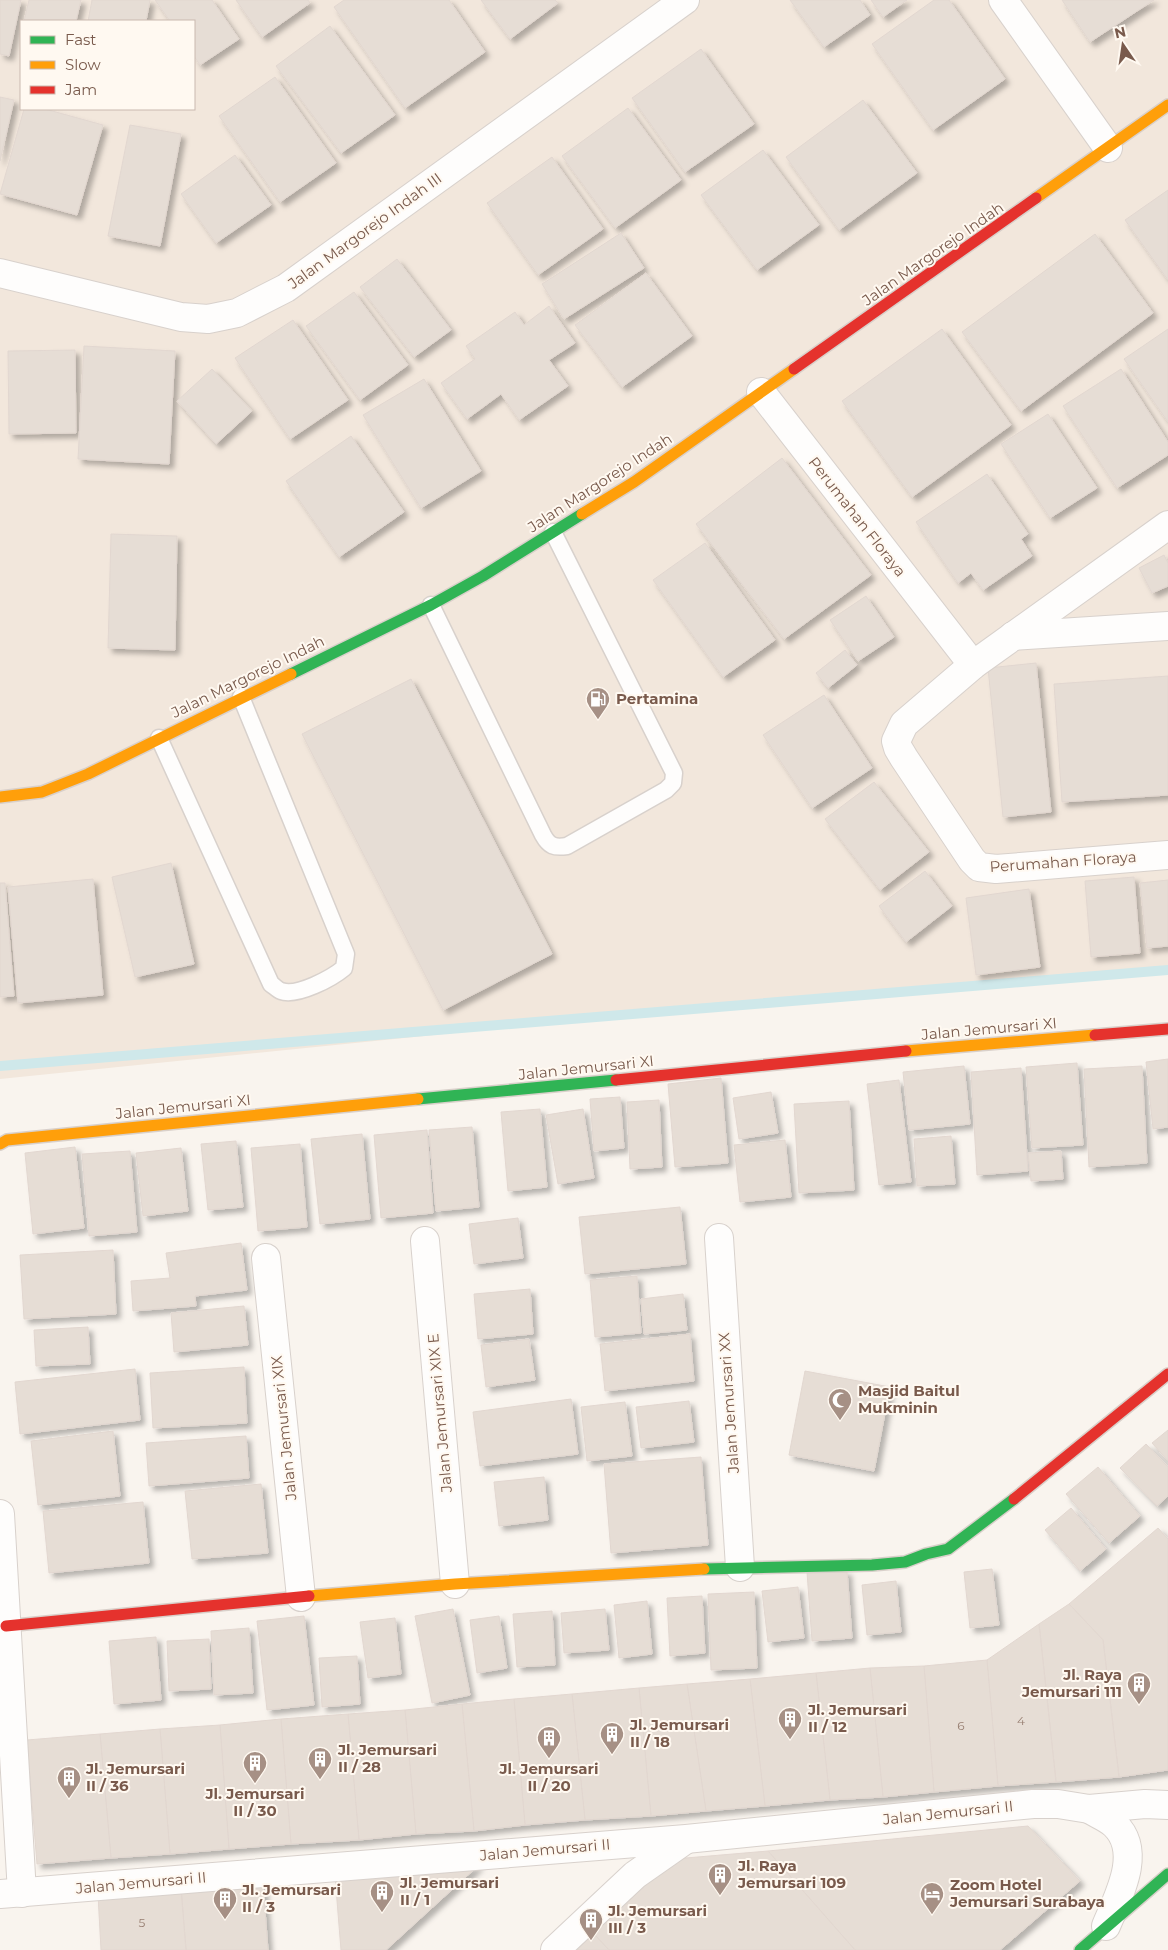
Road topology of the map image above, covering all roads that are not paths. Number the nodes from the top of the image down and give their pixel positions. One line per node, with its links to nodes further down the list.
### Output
1 (685, 0): 5 (street, Jalan Margorejo Indah III)
2 (1003, 0): 4 (street)
3 (1168, 105): 4 (street, Jalan Margorejo Indah)
4 (1108, 148): 6 (street, Jalan Margorejo Indah)
5 (0, 273)
6 (761, 392): 8 (street, Jalan Margorejo Indah); 12 (street, Perumahan Floraya)
7 (1168, 525): 11 (street, Perumahan Floraya)
8 (553, 532): 9 (street, Jalan Margorejo Indah); 9 (lane)
9 (430, 605): 13 (street, Jalan Margorejo Indah)
10 (1168, 626): 11 (street)
11 (1013, 636): 12 (street, Perumahan Floraya)
12 (973, 665): 16 (street, Perumahan Floraya)
13 (241, 697): 14 (street, Jalan Margorejo Indah); 14 (lane)
14 (159, 738): 15 (street, Jalan Margorejo Indah)
15 (0, 797)
16 (1168, 855)
17 (1168, 1029): 18 (street, Jalan Jemursari XI)
18 (4, 1142)
19 (719, 1238): 24 (street, Jalan Jemursari XX)
20 (425, 1242): 25 (street, Jalan Jemursari XIX E)
21 (266, 1258): 26 (street, Jalan Jemursari XIX)
22 (1168, 1374): 24 (street)
23 (0, 1514): 27 (street)
24 (740, 1568): 25 (street)
25 (455, 1584): 26 (street)
26 (301, 1597): 27 (street)
27 (6, 1626): 32 (street)
28 (1168, 1805): 29 (street, Jalan Jemursari II)
29 (1089, 1809): 30 (street, Jalan Jemursari II); 33 (street, Jalan Jemursari II)
30 (686, 1839): 32 (street, Jalan Jemursari II); 34 (street)
31 (1168, 1874): 33 (street)
32 (11, 1894)
33 (1106, 1926): 35 (street)
34 (555, 1950)
35 (1080, 1950)

